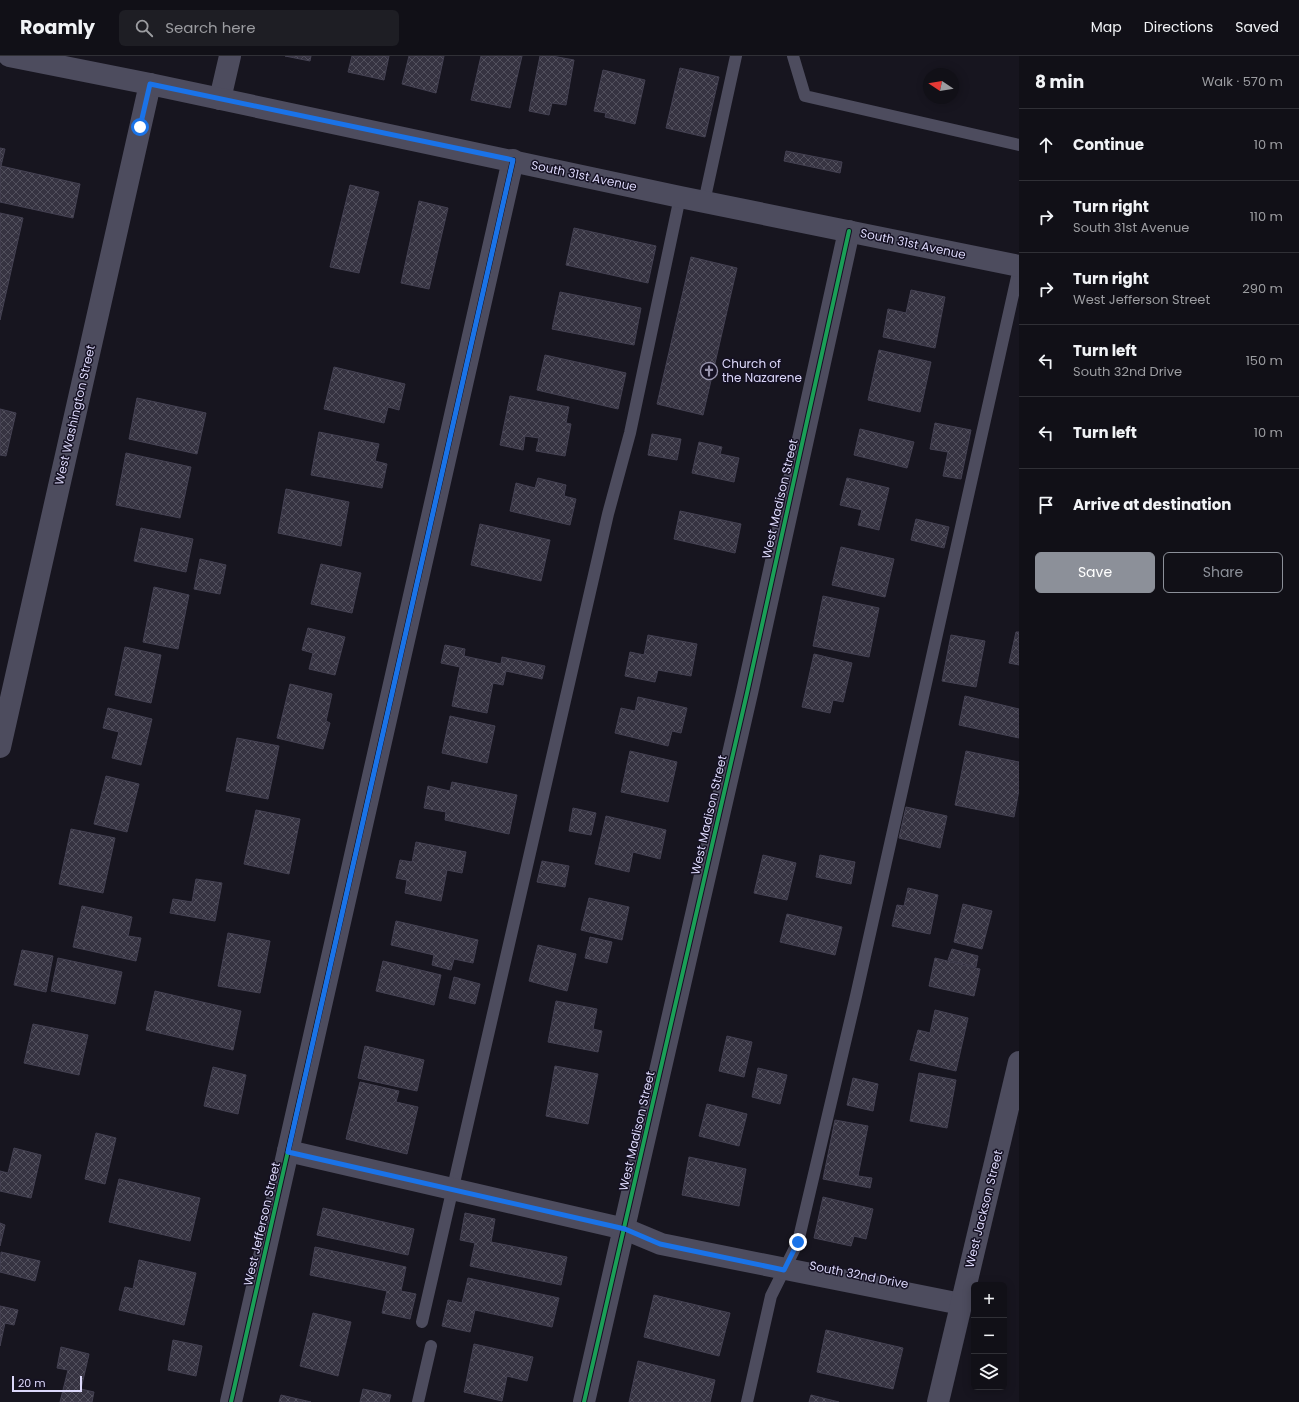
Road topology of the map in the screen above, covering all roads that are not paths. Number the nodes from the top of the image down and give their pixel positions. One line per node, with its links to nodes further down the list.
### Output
1 (9, 56): 5 (street, South 31st Avenue)
2 (230, 56): 6 (street)
3 (736, 56): 10 (lane)
4 (793, 56): 7 (lane)
5 (150, 84): 6 (street, South 31st Avenue); 13 (street, West Washington Street)
6 (220, 98): 8 (street, South 31st Avenue)
7 (1019, 145)
8 (513, 160): 9 (street, South 31st Avenue); 15 (street, West Jefferson Street)
9 (680, 197): 10 (street, South 31st Avenue); 16 (lane)
10 (704, 202): 11 (street, South 31st Avenue)
11 (849, 231): 12 (street, South 31st Avenue); 17 (street, West Madison Street)
12 (1019, 267): 18 (lane)
13 (0, 747)
14 (1019, 1062): 19 (street, West Jackson Street)
15 (288, 1152): 16 (street, South 32nd Drive); 22 (street, West Jefferson Street)
16 (453, 1190): 17 (street, South 32nd Drive); 20 (lane)
17 (625, 1229): 18 (street, South 32nd Drive); 24 (street, West Madison Street)
18 (784, 1270): 19 (street, South 32nd Drive); 25 (lane)
19 (961, 1304): 26 (street, West Jackson Street)
20 (422, 1322)
21 (430, 1346): 23 (lane)
22 (231, 1402)
23 (418, 1402)
24 (584, 1402)
25 (747, 1402)
26 (938, 1402)

